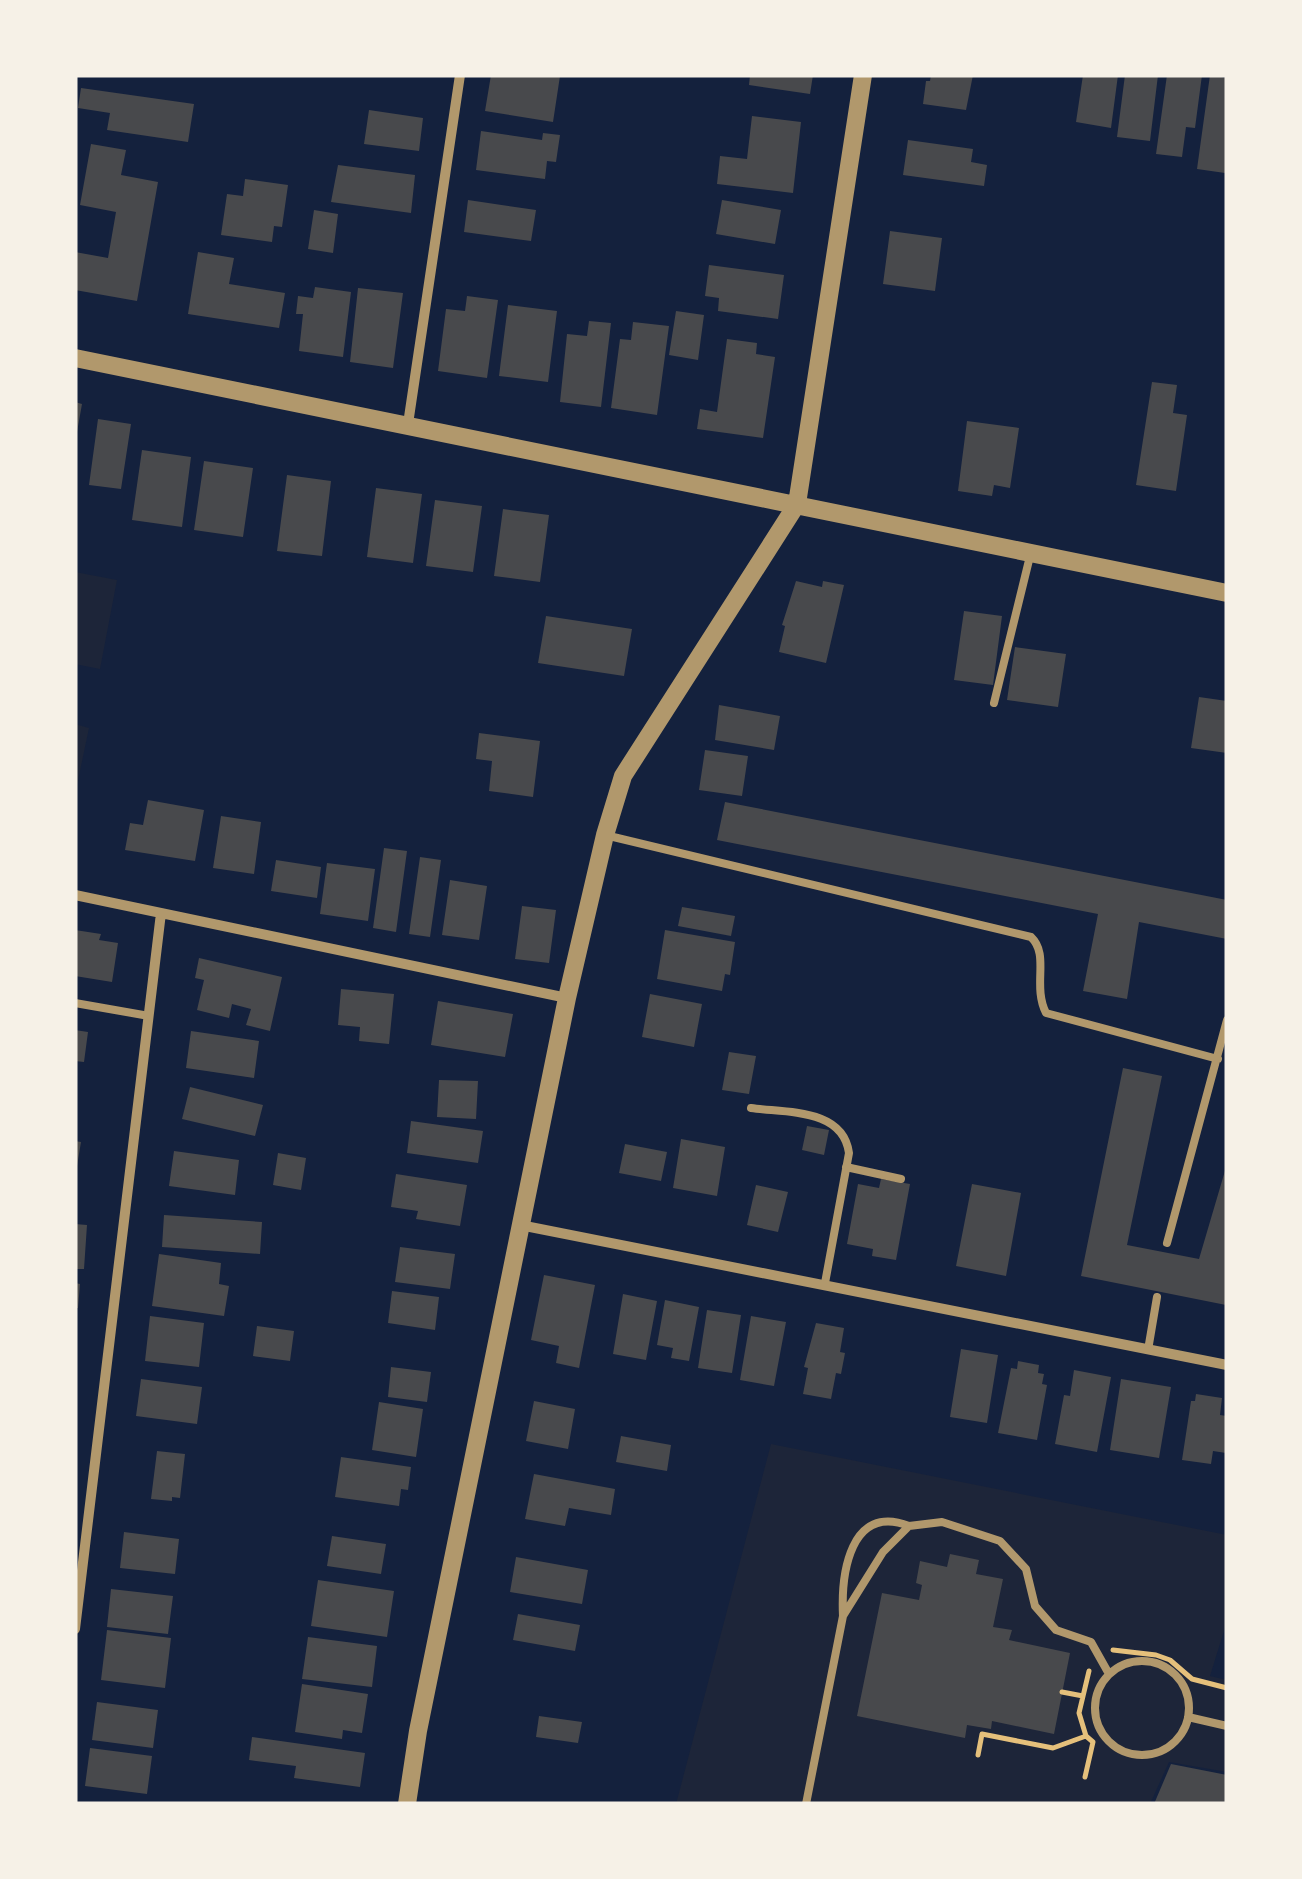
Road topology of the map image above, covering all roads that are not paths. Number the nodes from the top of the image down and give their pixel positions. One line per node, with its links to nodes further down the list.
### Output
1 (460, 75): 4 (street)
2 (863, 75): 5 (street)
3 (75, 358): 4 (street)
4 (408, 424): 5 (street)
5 (797, 504): 6 (street); 9 (street)
6 (1031, 552): 7 (street); 8 (lane)
7 (1227, 593)
8 (994, 702)
9 (605, 835): 12 (street); 16 (lane)
10 (75, 895): 11 (street)
11 (161, 914): 12 (street); 14 (street)
12 (566, 998): 20 (street)
13 (75, 1003): 14 (lane)
14 (148, 1016): 28 (street)
15 (1227, 1020): 16 (lane)
16 (1218, 1059): 21 (lane)
17 (751, 1108): 18 (lane)
18 (846, 1168): 19 (lane); 22 (lane)
19 (901, 1179)
20 (520, 1224): 22 (street); 32 (street)
21 (1168, 1243)
22 (825, 1283): 24 (street)
23 (1157, 1298): 24 (lane)
24 (1148, 1350): 25 (street)
25 (1227, 1366)
26 (909, 1526): 27 (lane); 27 (lane); 29 (lane)
27 (843, 1616): 33 (lane)
28 (75, 1628)
29 (1109, 1674): 30 (lane); 30 (lane)
30 (1188, 1718): 31 (lane)
31 (1227, 1726)
32 (407, 1804)
33 (806, 1804)

